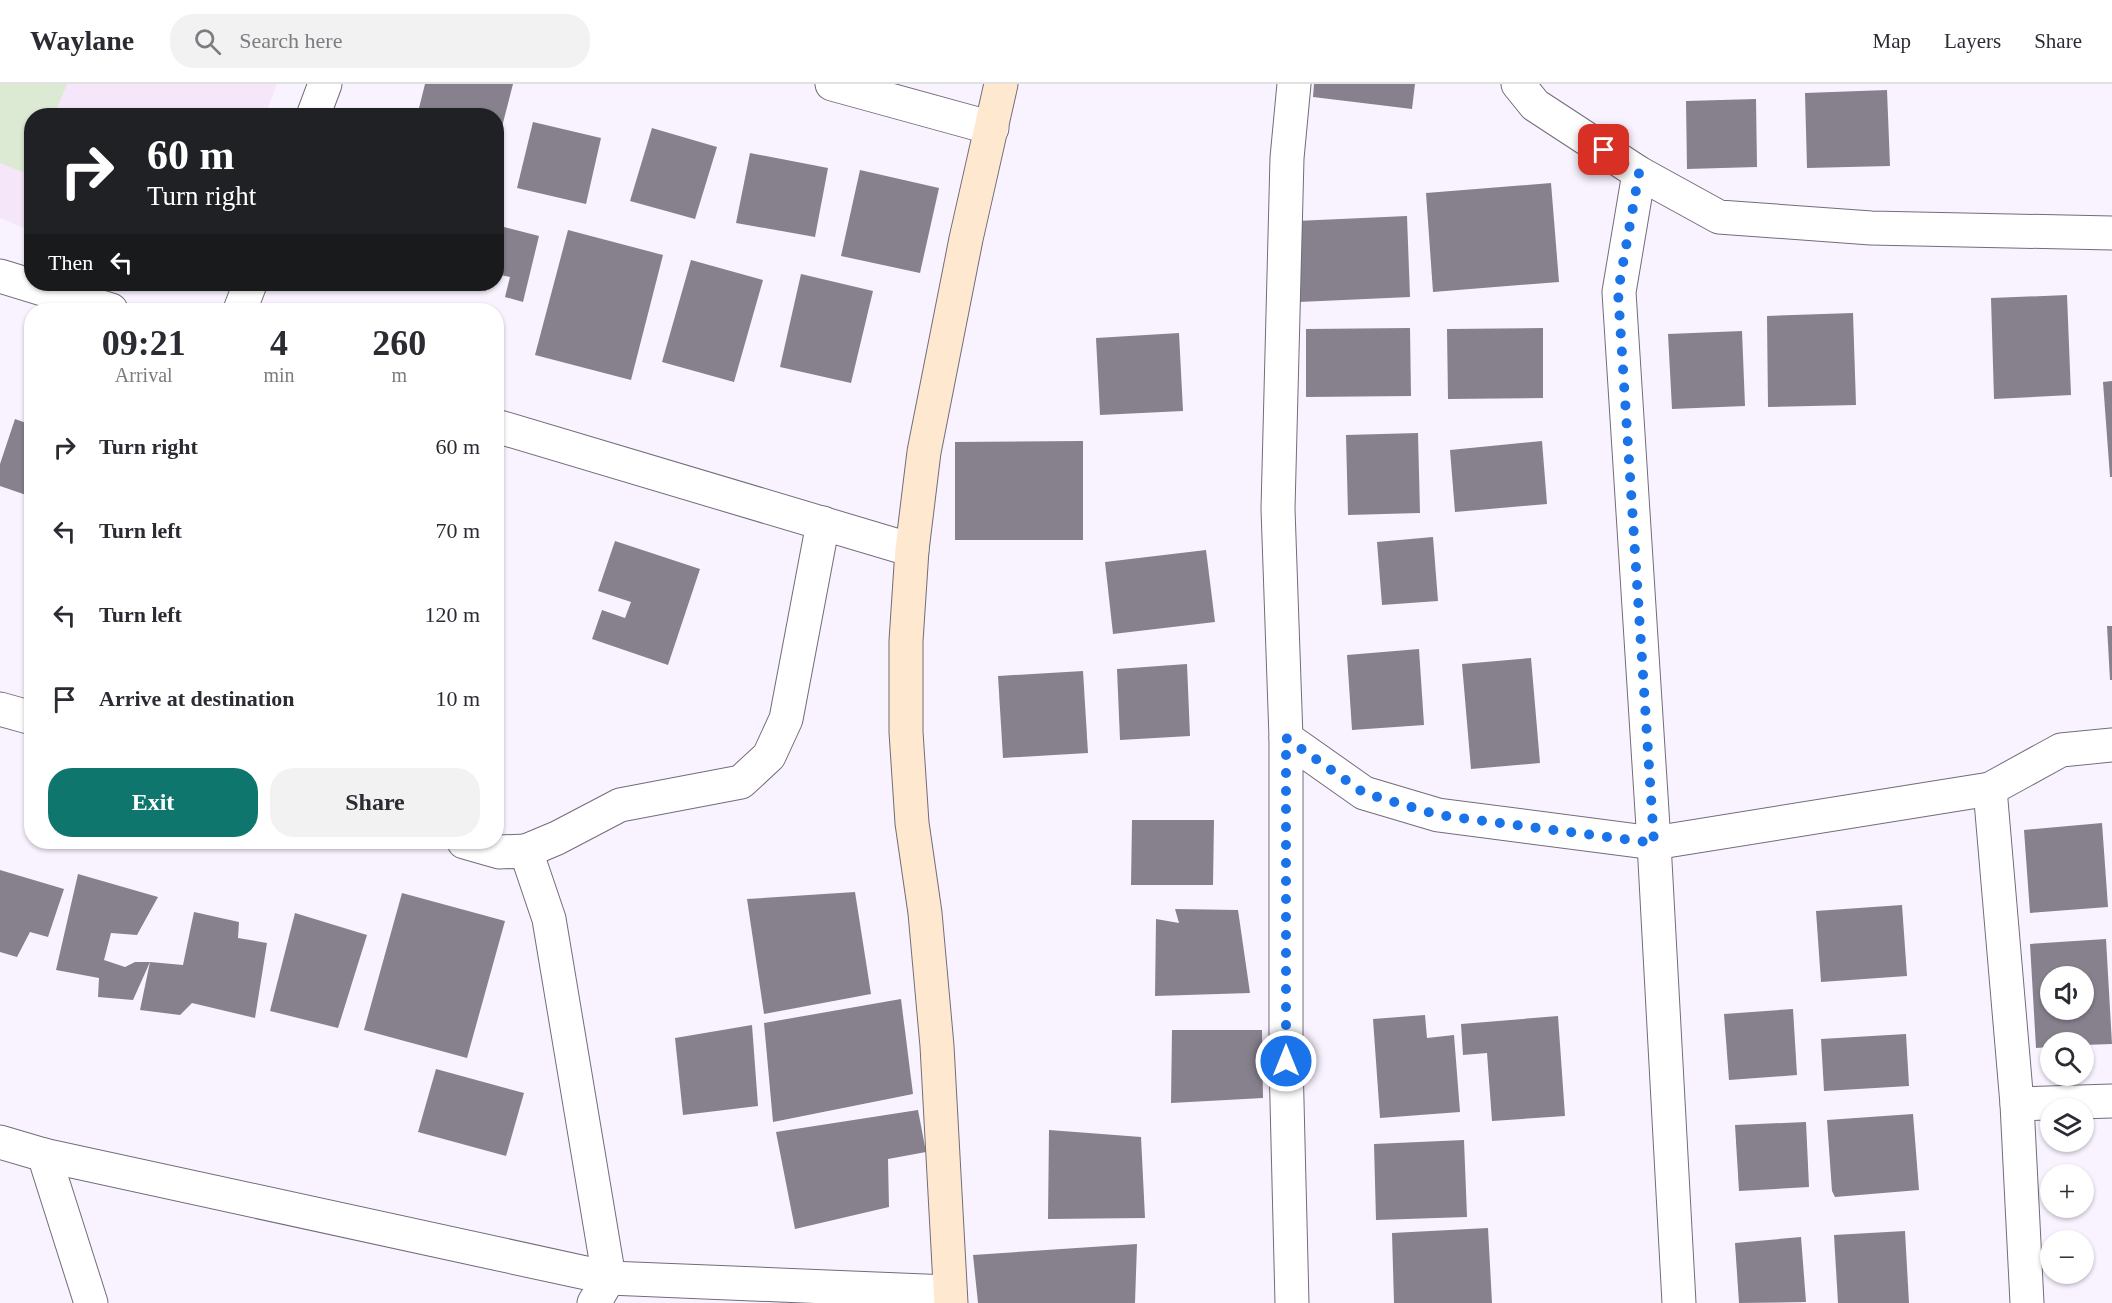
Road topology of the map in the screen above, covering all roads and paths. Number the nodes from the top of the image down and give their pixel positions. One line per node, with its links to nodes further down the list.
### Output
1 (325, 84): 6 (street)
2 (831, 84): 7 (street)
3 (1001, 84): 7 (street)
4 (1294, 84): 19 (street)
5 (1518, 84): 8 (street)
6 (316, 108)
7 (992, 128): 16 (street)
8 (1639, 173): 9 (street); 22 (street)
9 (2112, 233)
10 (0, 276): 11 (street)
11 (24, 283)
12 (49, 291): 13 (street)
13 (88, 303)
14 (504, 428): 15 (street)
15 (823, 523): 16 (street); 24 (street)
16 (912, 550): 30 (street)
17 (0, 709): 18 (street)
18 (24, 716)
19 (1286, 738): 22 (street); 32 (street)
20 (2112, 745): 21 (street)
21 (1990, 789): 22 (street); 26 (street)
22 (1654, 843): 33 (street)
23 (488, 849): 24 (street)
24 (526, 851): 29 (street)
25 (2112, 1101): 26 (street)
26 (2017, 1104): 34 (street)
27 (0, 1142): 28 (street)
28 (44, 1155): 29 (street); 31 (street)
29 (601, 1290): 30 (street)
30 (950, 1297)
31 (91, 1303)
32 (1292, 1303)
33 (1679, 1303)
34 (2027, 1303)

